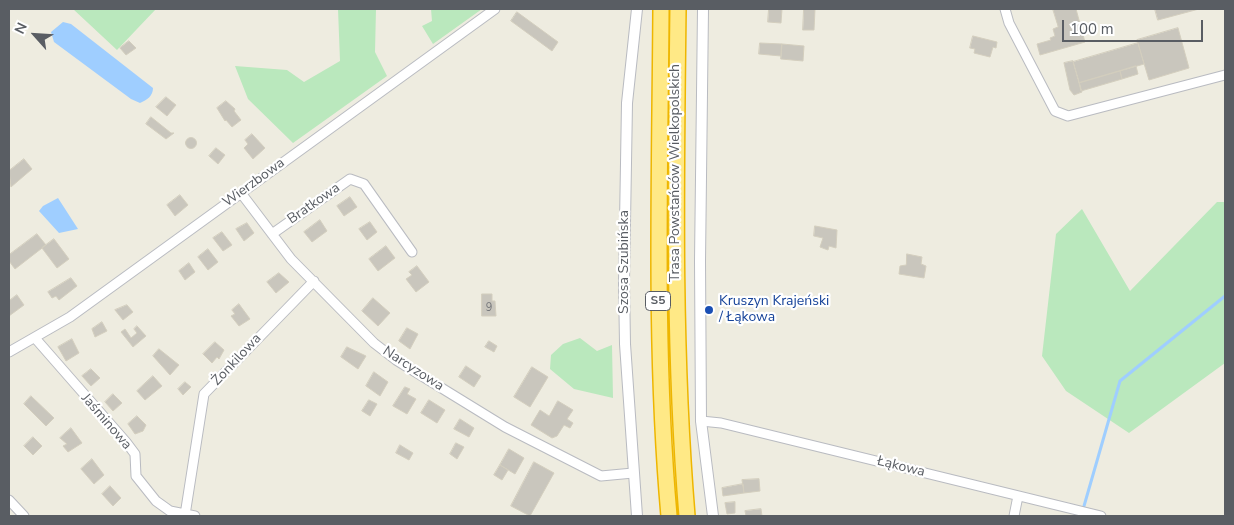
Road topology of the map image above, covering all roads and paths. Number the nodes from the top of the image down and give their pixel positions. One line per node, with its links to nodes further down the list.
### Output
1 (495, 9): 8 (street, Wierzbowa)
2 (638, 9): 15 (street, Szosa Szubińska)
3 (661, 9): 22 (highway, Trasa Powstańców Wielkopolskich / S5)
4 (678, 9): 23 (highway, Trasa Powstańców Wielkopolskich / S5)
5 (703, 9): 14 (street)
6 (1005, 9): 7 (street)
7 (1225, 74)
8 (241, 193): 9 (street, Narcyzowa); 12 (street, Wierzbowa)
9 (272, 234): 10 (street, Bratkowa); 11 (street, Narcyzowa)
10 (412, 252)
11 (314, 281): 15 (street, Narcyzowa); 18 (street, Żonkilowa)
12 (34, 338): 13 (street, Wierzbowa); 18 (street, Jaśminowa)
13 (9, 350)
14 (700, 421): 16 (street, Łąkowa); 24 (street)
15 (633, 473): 21 (street, Szosa Szubińska)
16 (1018, 496): 25 (street); 26 (street, Łąkowa)
17 (9, 500): 19 (street)
18 (185, 515): 20 (street, Jaśminowa)
19 (24, 516)
20 (195, 516)
21 (637, 516)
22 (669, 516)
23 (687, 516)
24 (713, 516)
25 (1014, 516)
26 (1101, 516)

